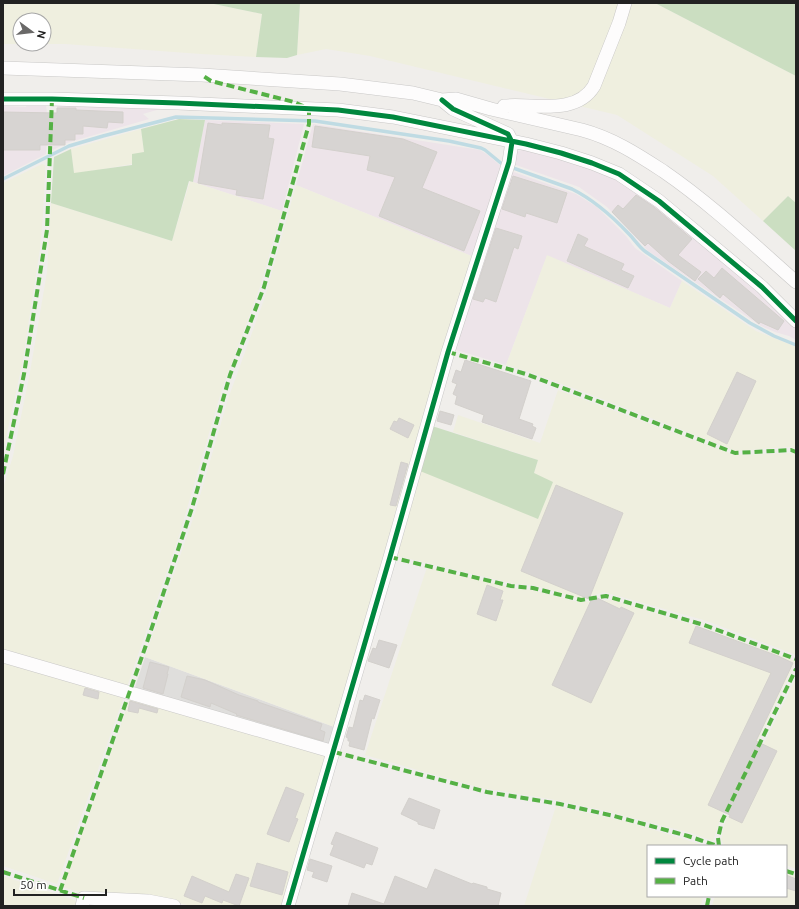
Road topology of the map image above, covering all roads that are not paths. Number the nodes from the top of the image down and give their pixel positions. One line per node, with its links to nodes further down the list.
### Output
1 (625, 3): 5 (street)
2 (3, 68): 4 (street)
3 (3, 99): 6 (street)
4 (442, 100): 5 (street); 6 (street)
5 (491, 109): 7 (street)
6 (512, 142): 8 (street); 10 (street)
7 (796, 282)
8 (796, 321)
9 (3, 656): 10 (street)
10 (334, 752): 13 (street)
11 (82, 906): 12 (street)
12 (174, 906)
13 (288, 906)

